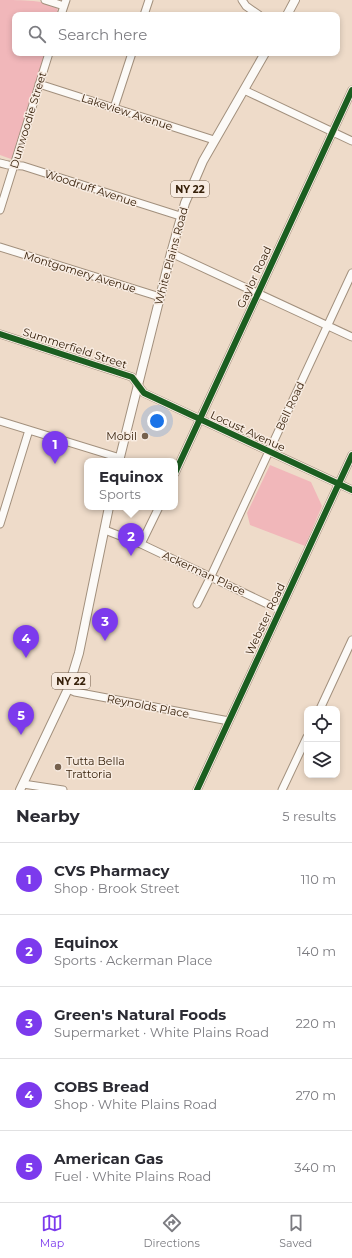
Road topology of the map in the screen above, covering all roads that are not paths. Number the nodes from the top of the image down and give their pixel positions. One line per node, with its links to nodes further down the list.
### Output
1 (45, 0): 5 (street)
2 (149, 0): 6 (street)
3 (242, 0): 7 (street)
4 (295, 0): 8 (main road)
5 (65, 3)
6 (145, 12)
7 (255, 12)
8 (289, 12)
9 (48, 56): 12 (street, Dunwoodie Street)
10 (131, 56): 15 (street)
11 (263, 56): 13 (main road, White Plains Road / NY 22)
12 (39, 84): 15 (street, Lakeview Avenue); 20 (street, Dunwoodie Street)
13 (244, 90): 16 (street); 17 (main road, White Plains Road / NY 22)
14 (352, 90): 16 (street, Gaylor Road)
15 (114, 108): 17 (street, Lakeview Avenue)
16 (332, 132): 18 (street); 26 (street, Gaylor Road)
17 (214, 140): 22 (main road, White Plains Road / NY 22)
18 (352, 141)
19 (0, 162): 20 (street, Woodruff Avenue)
20 (14, 166): 21 (street, Dunwoodie Street); 22 (street, Woodruff Avenue)
21 (0, 210)
22 (180, 216): 24 (main road, White Plains Road / NY 22)
23 (0, 247): 27 (street, Montgomery Avenue)
24 (171, 253): 26 (street); 27 (main road, White Plains Road / NY 22)
25 (352, 273): 28 (street, Bell Road)
26 (257, 293): 28 (street); 32 (street, Gaylor Road)
27 (160, 297): 31 (main road, White Plains Road / NY 22)
28 (328, 326): 30 (street); 35 (street, Bell Road)
29 (0, 334): 31 (street, Summerfield Street)
30 (352, 337)
31 (138, 387): 32 (street, Locust Avenue); 38 (main road, White Plains Road / NY 22)
32 (200, 419): 35 (street, Locust Avenue); 39 (street, Gaylor Road)
33 (0, 421): 34 (street)
34 (29, 430): 37 (street); 44 (street)
35 (269, 451): 40 (street, Locust Avenue); 47 (street, Bell Road)
36 (352, 455): 40 (street, Webster Road)
37 (114, 458)
38 (120, 458)
39 (178, 467)
40 (339, 484): 41 (street, Locust Avenue); 49 (street, Webster Road)
41 (352, 490)
42 (108, 510): 45 (main road, NY 22)
43 (158, 510): 46 (street)
44 (0, 524)
45 (105, 530): 46 (street, Ackerman Place); 51 (main road, NY 22)
46 (141, 544): 47 (street, Ackerman Place)
47 (211, 576): 48 (street, Bell Road); 49 (street, Ackerman Place)
48 (197, 604)
49 (280, 610): 53 (street, Webster Road)
50 (352, 640): 52 (street)
51 (68, 689): 53 (street, Reynolds Place); 55 (main road, NY 22)
52 (321, 706)
53 (229, 721): 57 (street, Webster Road)
54 (305, 742): 58 (street)
55 (21, 787): 56 (street)
56 (63, 790)
57 (196, 790)
58 (282, 790)

